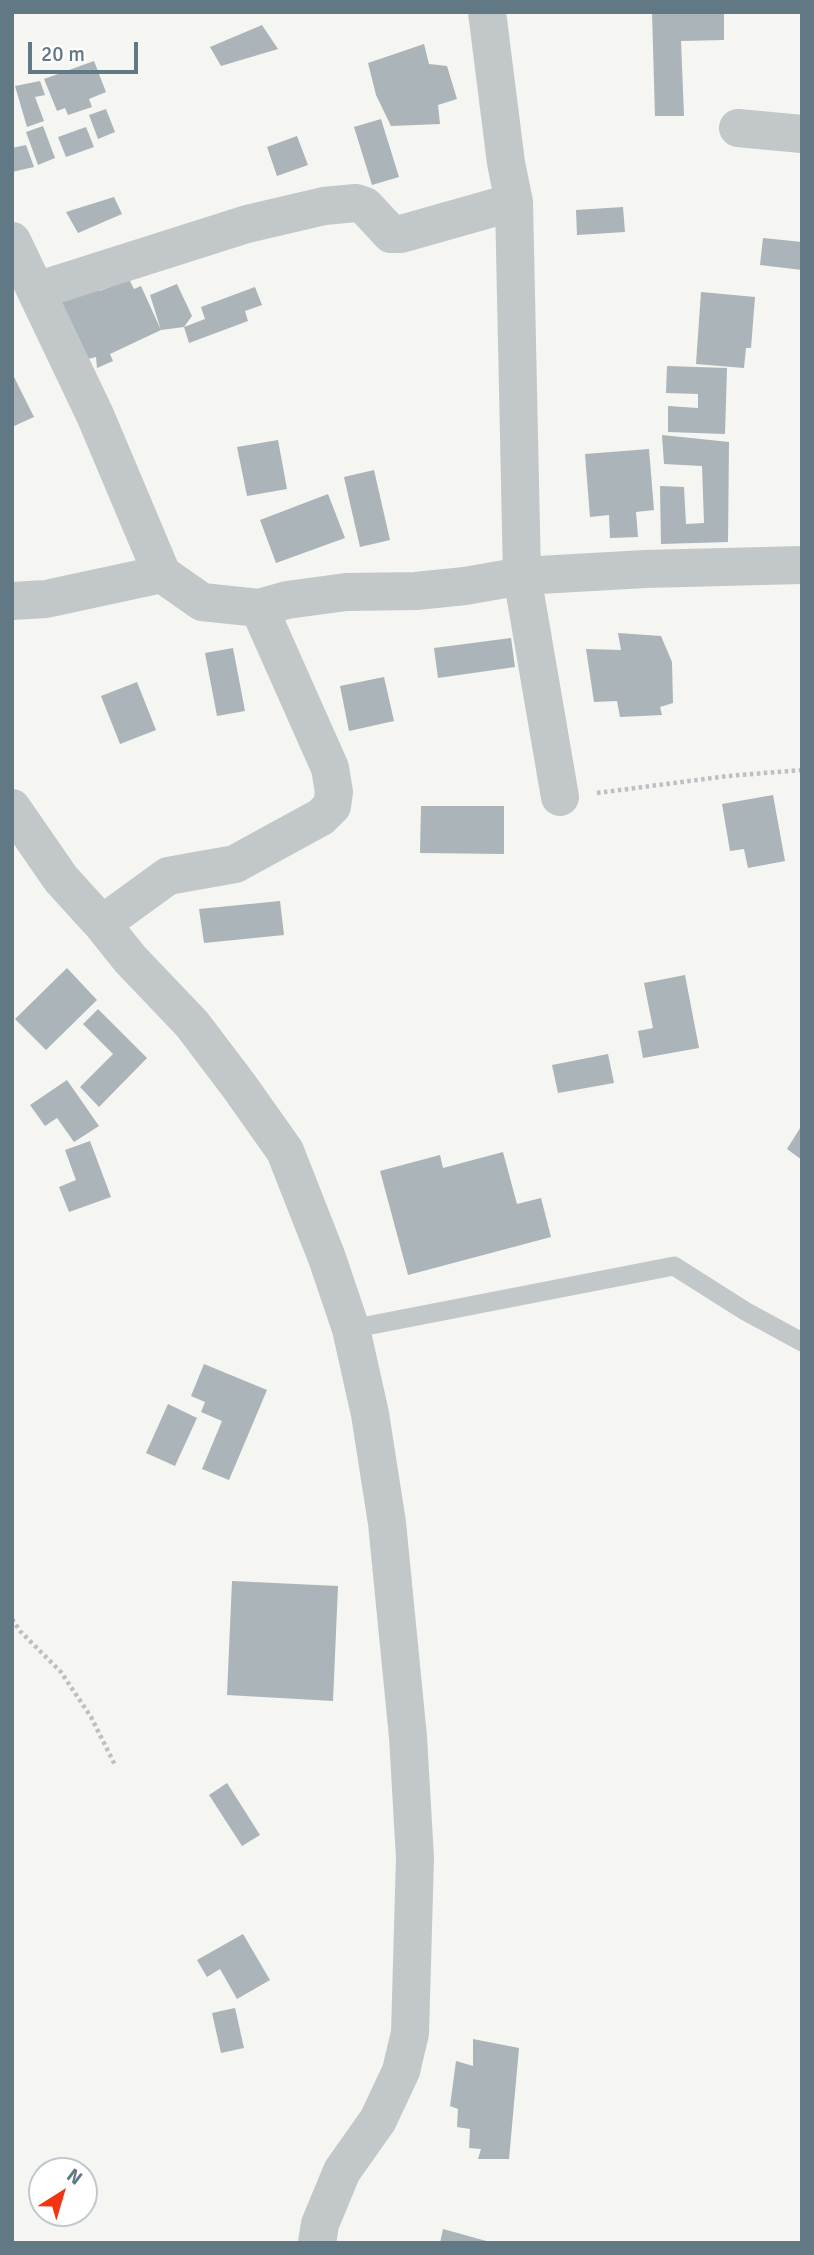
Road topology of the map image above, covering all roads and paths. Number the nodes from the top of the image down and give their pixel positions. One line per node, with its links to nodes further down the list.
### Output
1 (487, 12): 4 (street)
2 (738, 128): 3 (street)
3 (802, 134)
4 (514, 202): 6 (street); 9 (street)
5 (12, 241): 6 (street)
6 (36, 291): 8 (street)
7 (802, 565): 9 (street)
8 (162, 574): 10 (street); 11 (street)
9 (522, 576): 11 (street); 13 (street)
10 (12, 601)
11 (259, 608): 15 (street)
12 (802, 770): 13 (path)
13 (560, 797)
14 (12, 808): 15 (street)
15 (102, 924): 16 (street)
16 (351, 1329): 17 (lane); 20 (street)
17 (802, 1342)
18 (12, 1619): 19 (path)
19 (115, 1765)
20 (317, 2243)

